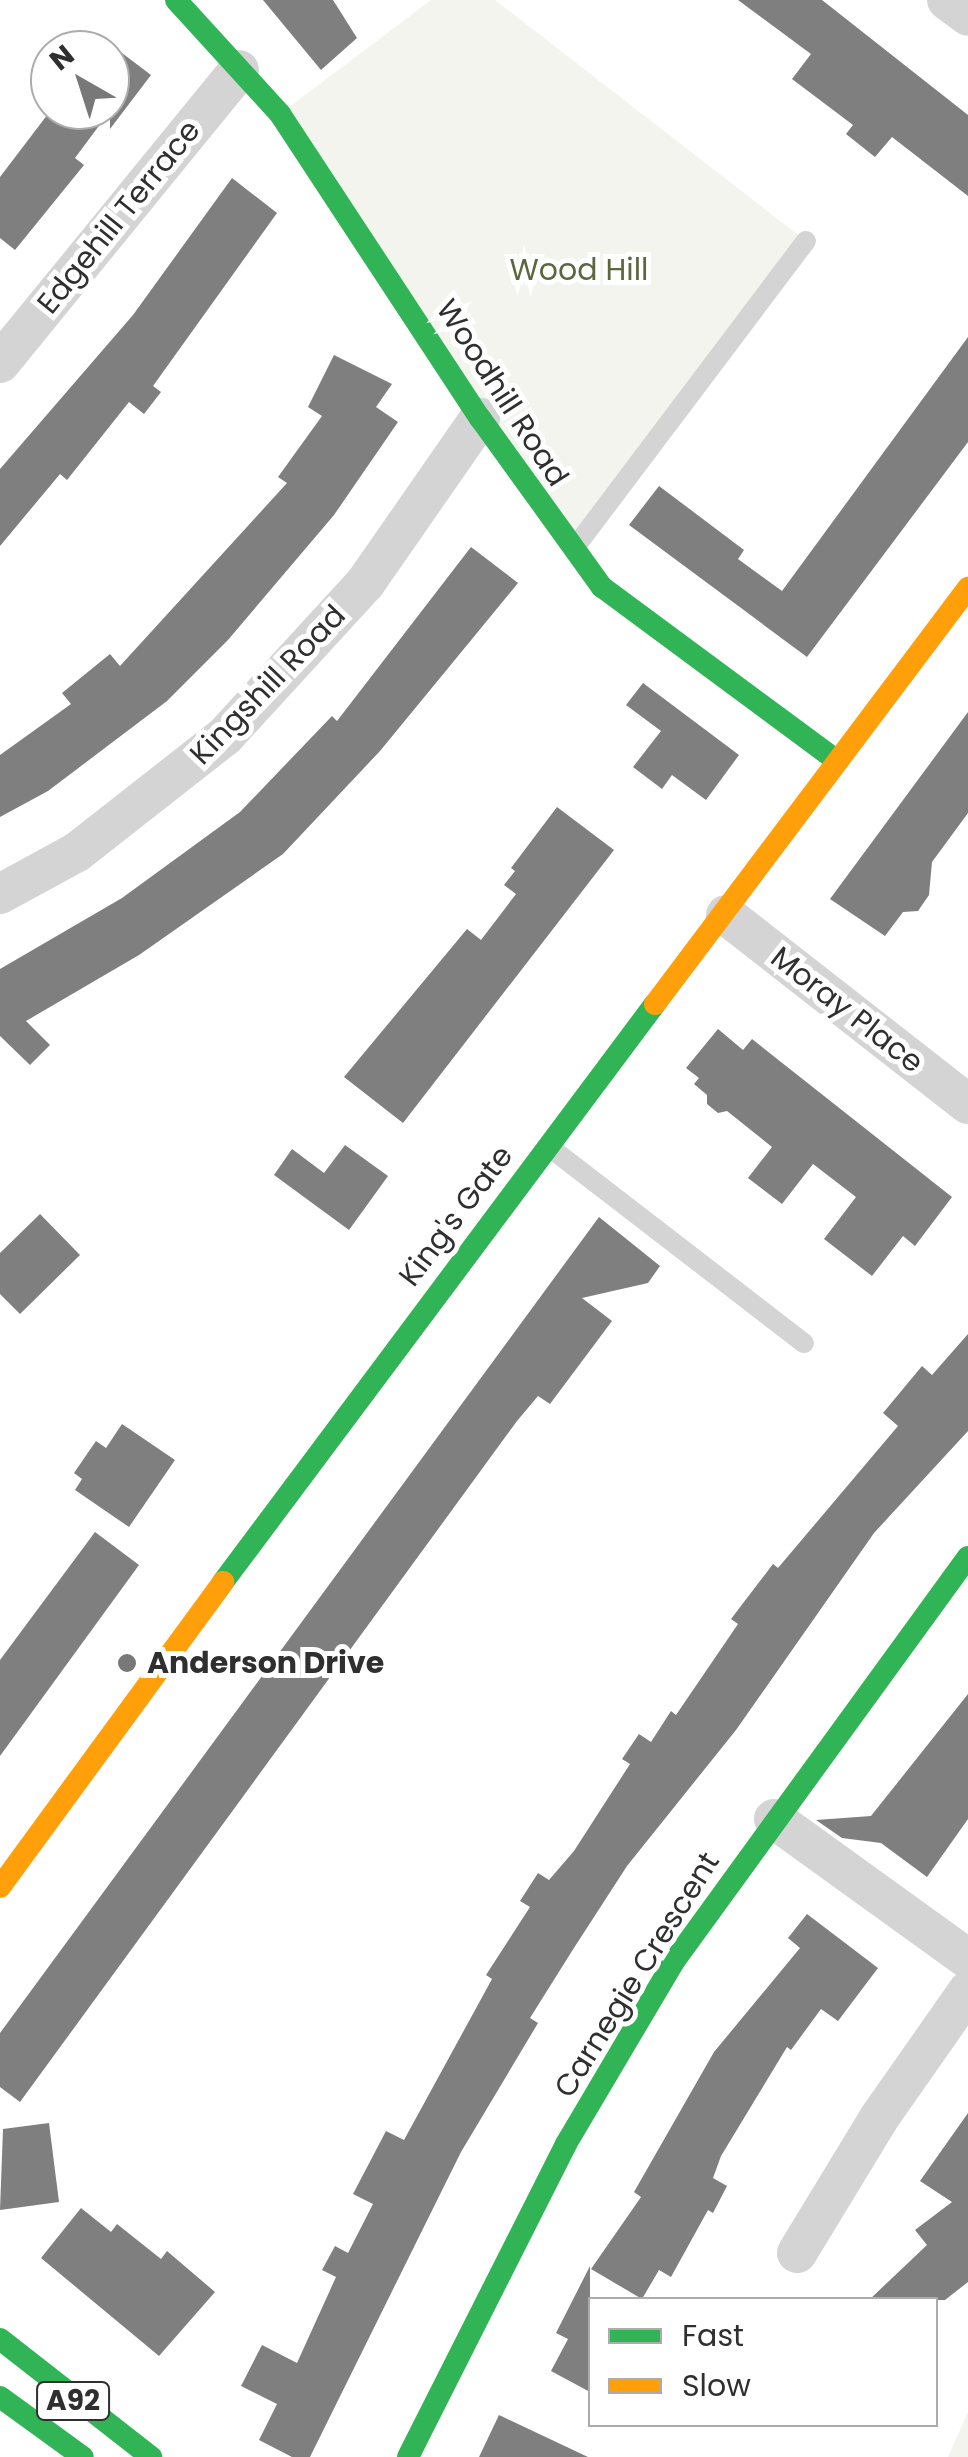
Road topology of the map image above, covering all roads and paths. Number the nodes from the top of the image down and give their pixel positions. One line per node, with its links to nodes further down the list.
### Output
1 (176, 0): 4 (street, Woodhill Road)
2 (947, 0): 3 (street)
3 (968, 16)
4 (239, 70): 6 (street, Edgehill Terrace); 7 (street, Woodhill Road)
5 (806, 241): 8 (lane)
6 (0, 363)
7 (480, 418): 8 (street, Woodhill Road); 11 (street, Kingshill Road)
8 (572, 551): 10 (street, Woodhill Road)
9 (968, 588): 10 (street, King's Gate)
10 (837, 762): 12 (street, King's Gate)
11 (0, 894)
12 (726, 915): 13 (street, Moray Place); 14 (street, King's Gate)
13 (968, 1104)
14 (547, 1144): 15 (lane); 18 (street, King's Gate)
15 (804, 1343)
16 (968, 1556): 17 (street, Carnegie Crescent)
17 (774, 1818): 19 (street); 26 (street, Carnegie Crescent)
18 (0, 1888)
19 (968, 1959)
20 (968, 1990): 21 (street)
21 (798, 2253)
22 (0, 2339): 25 (street, A92)
23 (0, 2397): 24 (street, A92)
24 (83, 2457)
25 (150, 2457)
26 (408, 2457)

